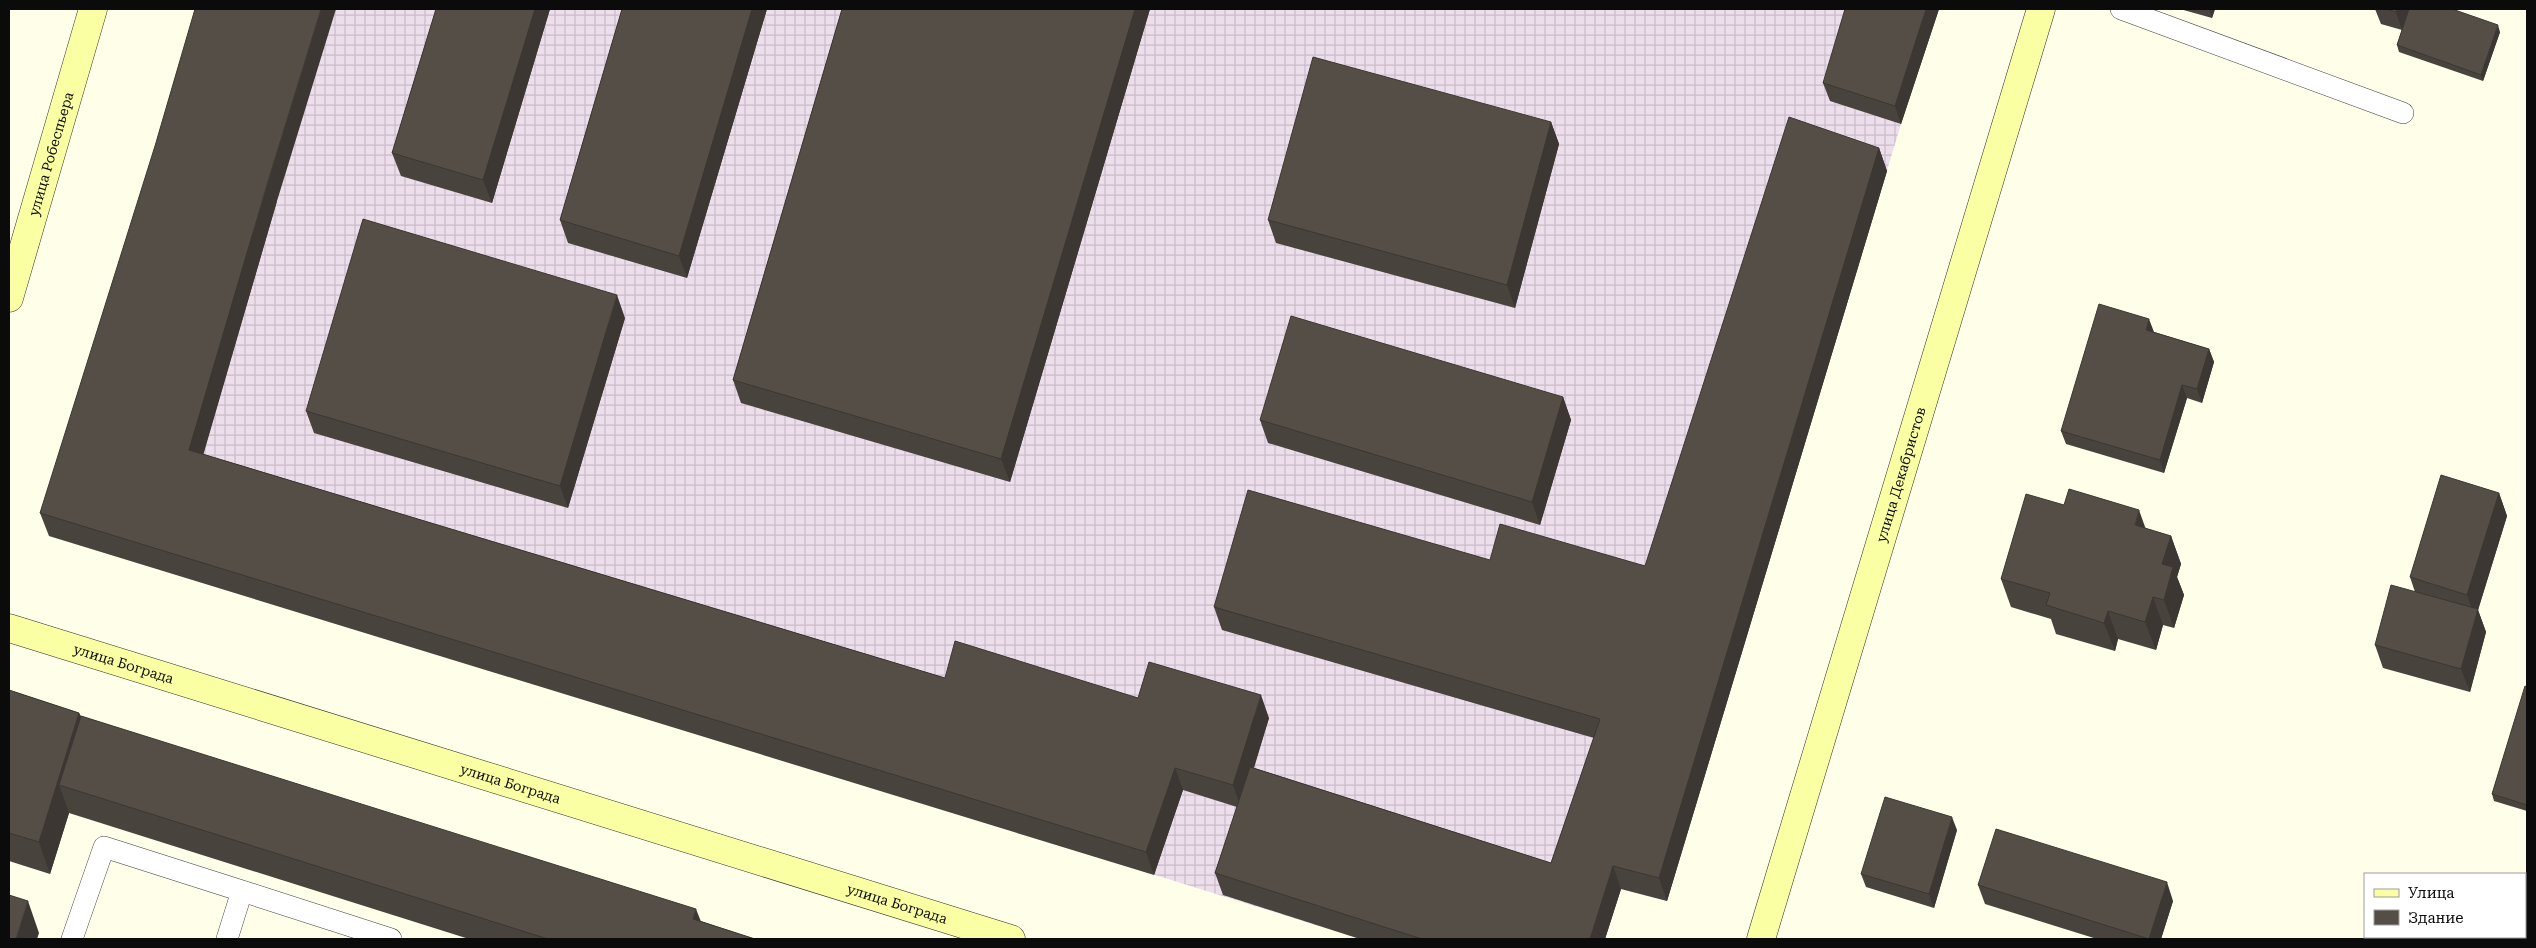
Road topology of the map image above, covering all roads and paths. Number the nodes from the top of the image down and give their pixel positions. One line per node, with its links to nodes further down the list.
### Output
1 (92, 9): 5 (main road, улица Робеспьера)
2 (2041, 9): 12 (main road, улица Декабристов)
3 (2121, 9): 4 (lane)
4 (2403, 113)
5 (9, 298)
6 (9, 628): 11 (main road, улица Бограда)
7 (242, 891): 8 (lane); 9 (lane); 10 (lane)
8 (72, 939)
9 (227, 939)
10 (391, 939)
11 (1011, 939)
12 (1761, 939)

